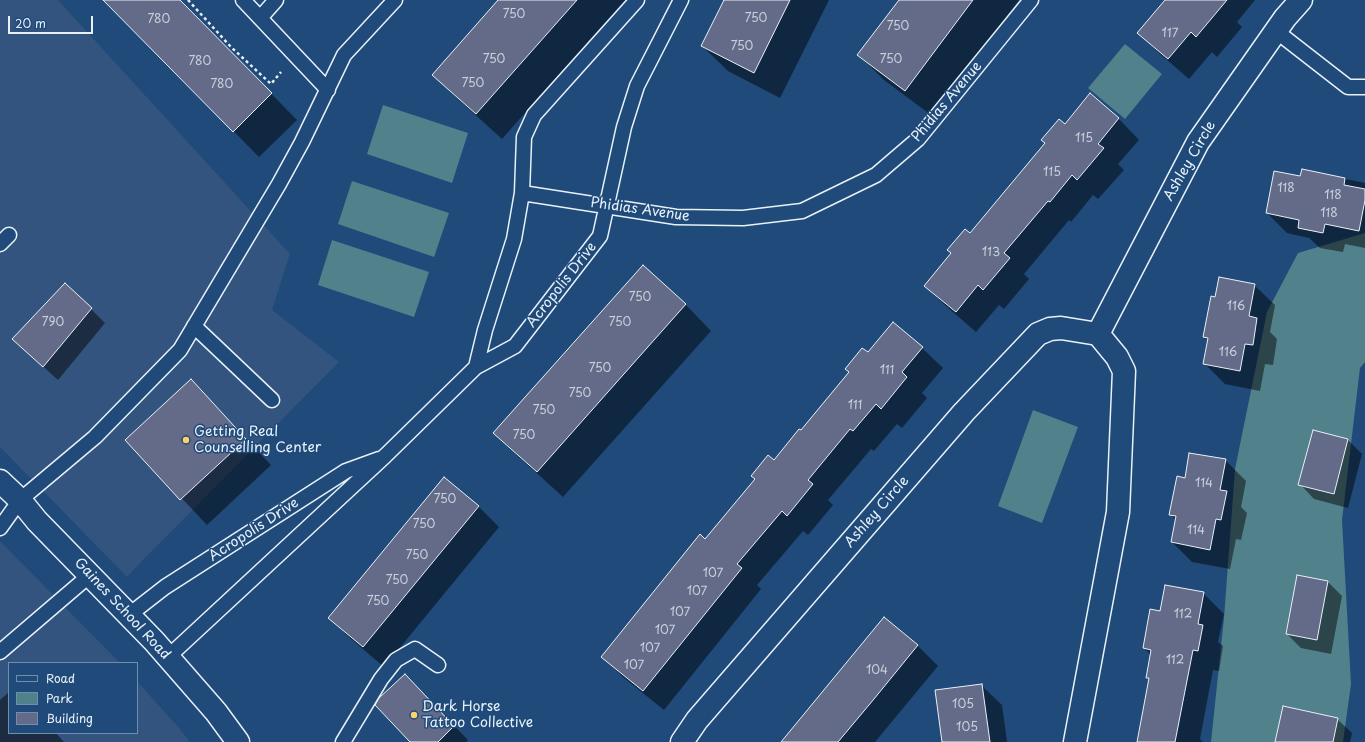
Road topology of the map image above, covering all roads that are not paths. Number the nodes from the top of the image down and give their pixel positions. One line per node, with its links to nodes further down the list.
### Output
1 (243, 0): 8 (lane)
2 (276, 0): 8 (lane)
3 (395, 0): 11 (lane)
4 (637, 0): 12 (lane)
5 (681, 0): 13 (lane, Acropolis Drive)
6 (1031, 0): 13 (lane, Phidias Avenue)
7 (1301, 0): 9 (street, Ashley Circle)
8 (260, 18): 11 (lane)
9 (1276, 31): 10 (lane); 15 (street, Ashley Circle)
10 (1365, 87)
11 (328, 90): 14 (lane)
12 (522, 193): 13 (lane, Phidias Avenue); 16 (lane)
13 (607, 206): 16 (lane, Acropolis Drive)
14 (194, 326): 17 (lane); 20 (lane)
15 (1098, 334): 29 (street, Ashley Circle); 30 (street)
16 (476, 367): 18 (lane, Acropolis Drive)
17 (272, 400)
18 (385, 456): 23 (lane, Acropolis Drive); 25 (lane, Acropolis Drive)
19 (0, 481): 20 (street, Gaines School Road)
20 (20, 500): 21 (lane); 22 (street, Gaines School Road)
21 (0, 528)
22 (90, 575): 23 (street, Gaines School Road); 24 (lane)
23 (128, 615): 25 (street, Gaines School Road)
24 (0, 652)
25 (168, 657): 27 (street, Gaines School Road)
26 (438, 665): 28 (lane)
27 (238, 742)
28 (343, 742)
29 (682, 742)
30 (1075, 742)

